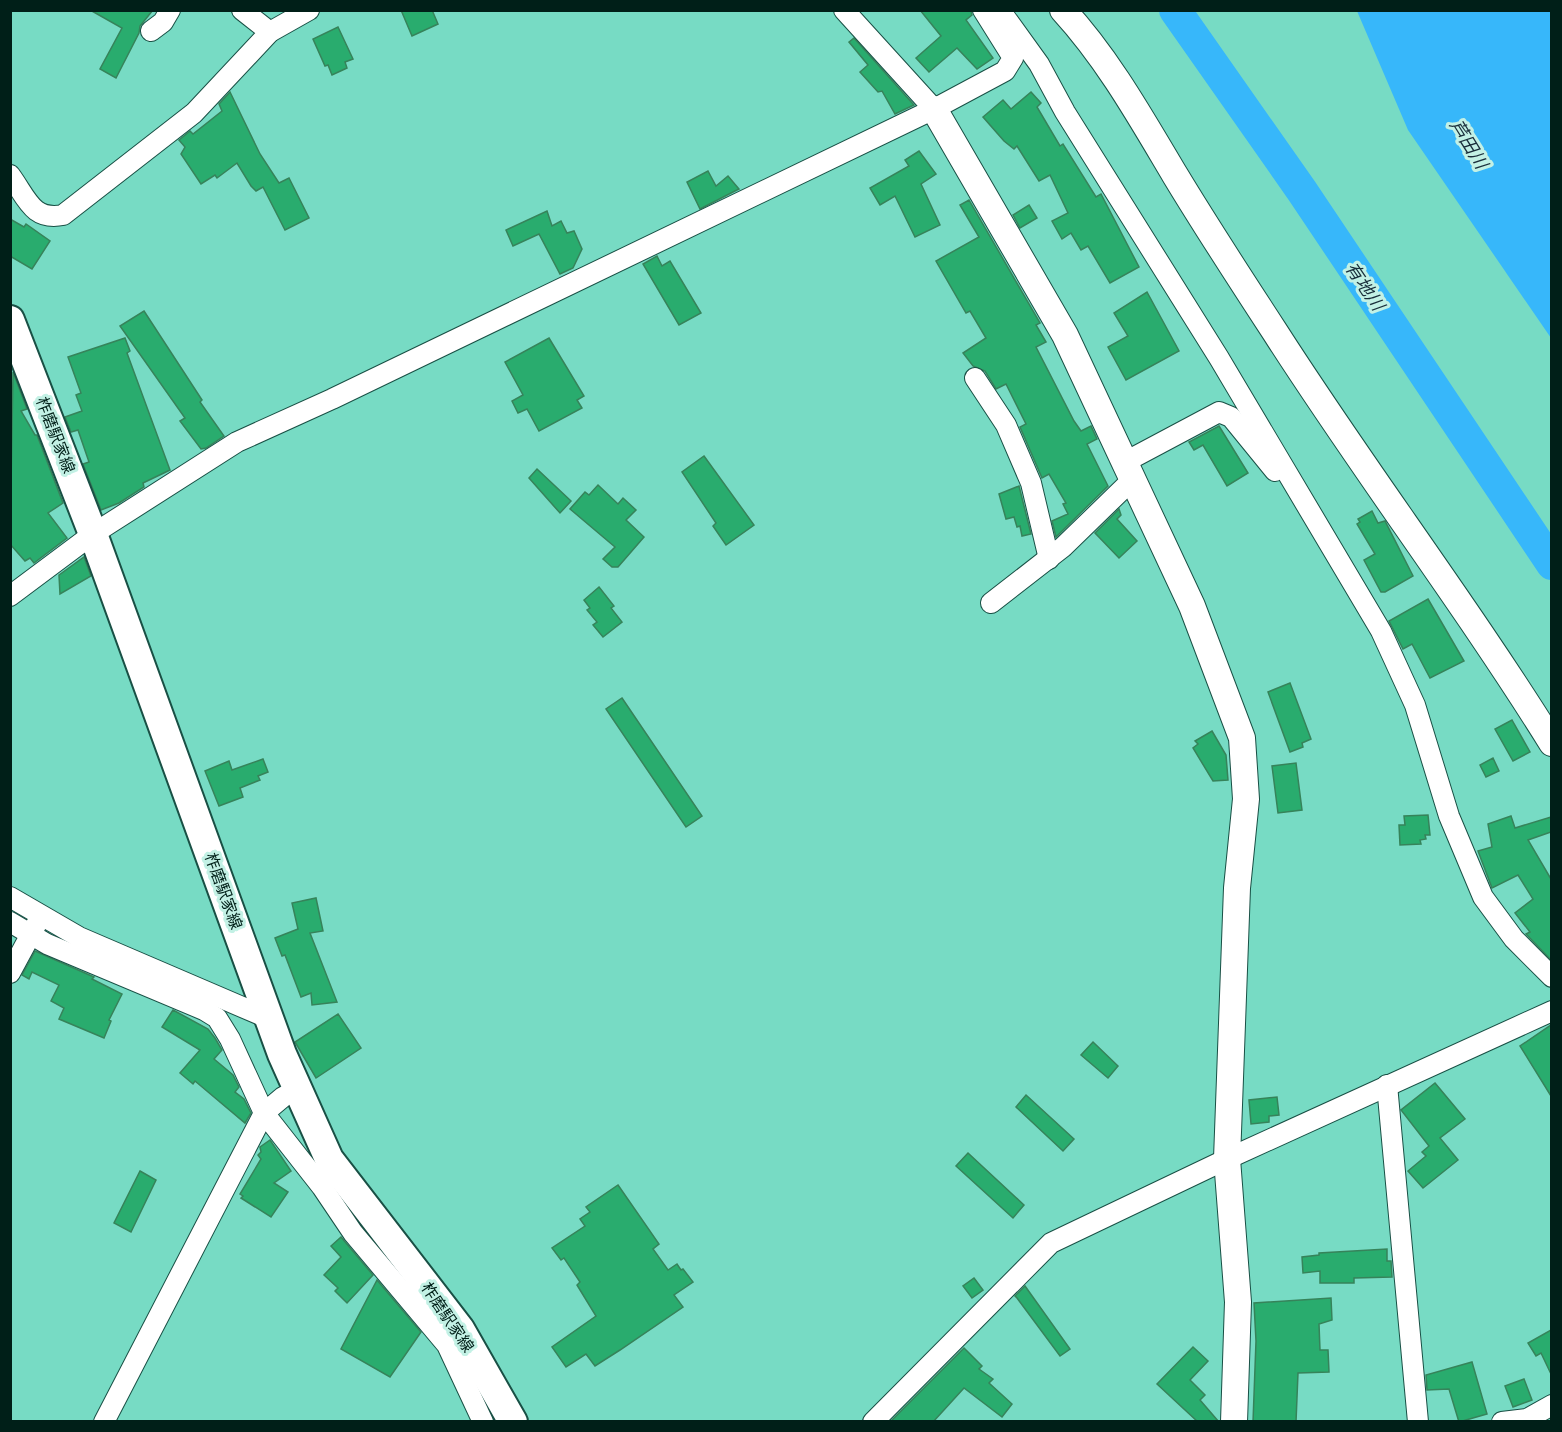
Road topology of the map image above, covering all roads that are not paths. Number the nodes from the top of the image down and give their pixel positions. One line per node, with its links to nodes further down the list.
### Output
1 (170, 10): 8 (street)
2 (242, 10): 9 (street)
3 (309, 10): 9 (street)
4 (844, 10): 10 (street)
5 (983, 10): 10 (street)
6 (1000, 10): 15 (street)
7 (1062, 10): 20 (street)
8 (150, 31)
9 (270, 32): 11 (street)
10 (934, 109): 14 (street); 16 (street)
11 (10, 175)
12 (10, 320): 16 (main road, 柞磨駅家線)
13 (975, 378): 17 (street)
14 (1129, 470): 15 (street); 17 (street); 32 (street)
15 (1293, 483): 26 (street)
16 (93, 534): 18 (street); 28 (main road, 柞磨駅家線)
17 (1048, 558): 19 (street)
18 (10, 596)
19 (991, 603)
20 (1551, 743)
21 (10, 897): 22 (street)
22 (41, 916): 24 (street); 28 (street)
23 (10, 922): 24 (street)
24 (30, 934): 25 (street); 31 (street)
25 (10, 973)
26 (1551, 977)
27 (1551, 1011): 29 (street)
28 (270, 1019): 30 (main road, 柞磨駅家線)
29 (1387, 1085): 32 (street); 39 (street)
30 (290, 1093): 31 (street); 36 (main road, 柞磨駅家線)
31 (264, 1113): 34 (street); 35 (street)
32 (1227, 1159): 37 (street); 38 (street)
33 (1551, 1405): 40 (street)
34 (104, 1422)
35 (483, 1422)
36 (513, 1422)
37 (873, 1422)
38 (1234, 1422)
39 (1418, 1422)
40 (1502, 1422)

